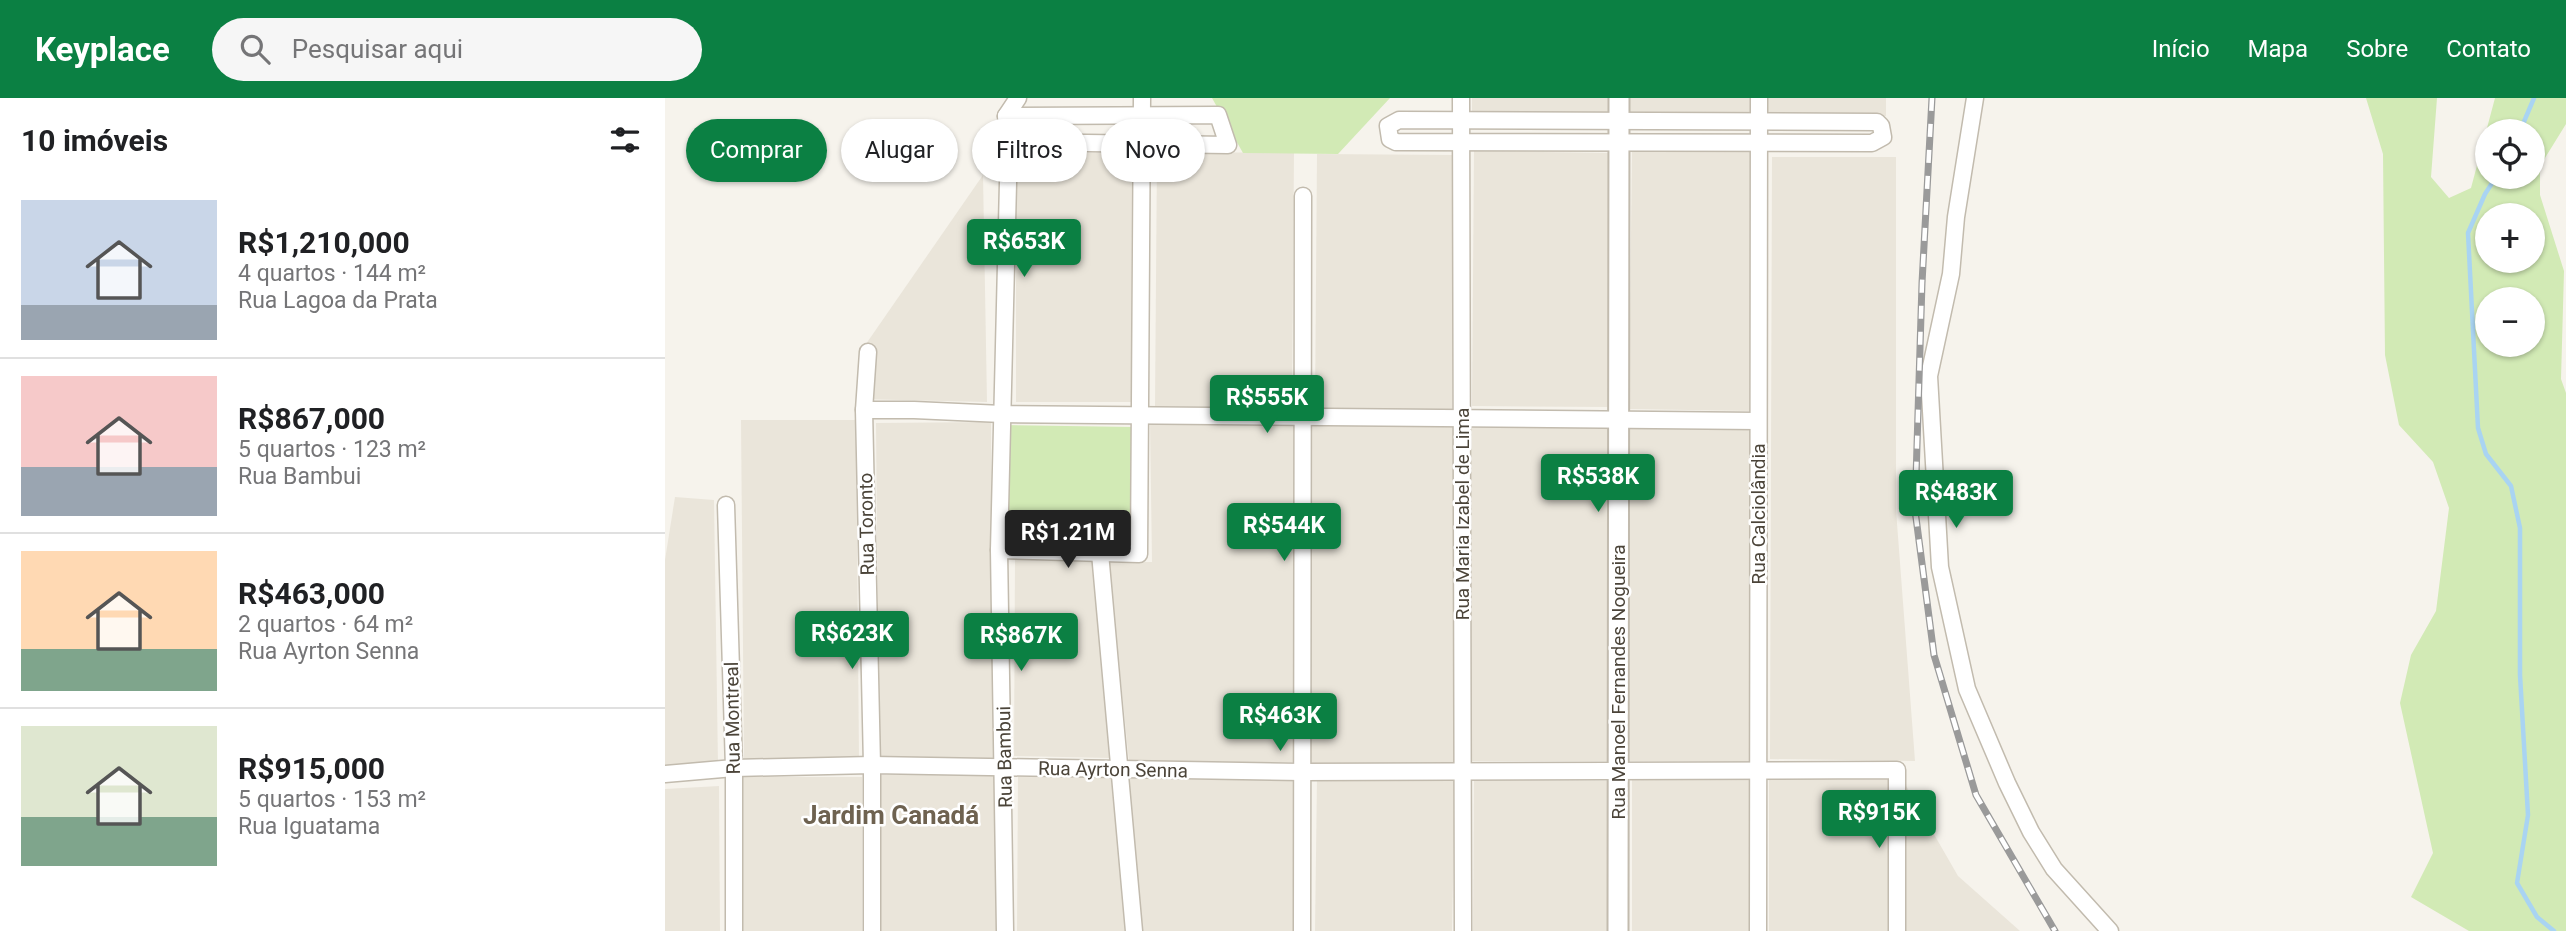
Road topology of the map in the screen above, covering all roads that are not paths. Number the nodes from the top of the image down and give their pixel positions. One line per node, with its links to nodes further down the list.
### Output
1 (1018, 98): 7 (street)
2 (1142, 98): 8 (street)
3 (1461, 98): 10 (street, Rua Maria Izabel de Lima)
4 (1619, 98): 11 (street, Rua Manoel Fernandes Nogueira)
5 (1759, 98): 12 (street, Rua Calciolândia)
6 (1975, 98): 49 (street)
7 (1006, 116): 8 (street); 9 (street, Rua Bambui)
8 (1142, 116): 16 (street)
9 (1006, 119)
10 (1461, 121): 11 (street); 13 (street, Rua Maria Izabel de Lima); 13 (street)
11 (1619, 121): 12 (street); 14 (street, Rua Manoel Fernandes Nogueira)
12 (1759, 122): 15 (street, Rua Calciolândia); 15 (street)
13 (1461, 143): 14 (street); 25 (street, Rua Maria Izabel de Lima)
14 (1619, 144): 15 (street); 26 (street, Rua Manoel Fernandes Nogueira)
15 (1759, 144): 27 (street, Rua Calciolândia)
16 (1205, 145)
17 (1008, 182): 22 (street, Rua Bambui)
18 (1142, 182): 23 (street)
19 (1303, 196): 24 (street)
20 (868, 352): 21 (street, Rua Toronto)
21 (864, 410): 22 (street); 31 (street, Rua Toronto)
22 (1002, 414): 23 (street); 29 (street, Rua Bambui)
23 (1140, 415): 24 (street); 30 (street)
24 (1303, 417): 25 (street); 37 (street)
25 (1462, 418): 26 (street); 38 (street, Rua Maria Izabel de Lima)
26 (1619, 419): 27 (street); 35 (street, Rua Manoel Fernandes Nogueira)
27 (1758, 421): 36 (street, Rua Calciolândia)
28 (726, 505): 33 (street, Rua Montreal)
29 (999, 550): 30 (street); 32 (street, Rua Bambui)
30 (1100, 553): 34 (street)
31 (872, 765): 32 (street, Rua Ayrton Senna); 33 (street, Rua Ayrton Senna); 41 (street, Rua Toronto)
32 (1004, 767): 34 (street, Rua Ayrton Senna); 42 (street, Rua Bambui)
33 (734, 768): 39 (street, Rua Ayrton Senna); 40 (street, Rua Montreal)
34 (1120, 769): 37 (street, Rua Ayrton Senna); 43 (street)
35 (1618, 771): 36 (street, Rua Ayrton Senna); 38 (street, Rua Ayrton Senna); 46 (street, Rua Manoel Fernandes Nogueira)
36 (1758, 771): 47 (street, Rua Calciolândia); 48 (street, Rua Ayrton Senna)
37 (1302, 772): 38 (street, Rua Ayrton Senna); 44 (street)
38 (1462, 772): 45 (street, Rua Maria Izabel de Lima)
39 (665, 774)
40 (734, 931)
41 (872, 931)
42 (1005, 931)
43 (1134, 931)
44 (1302, 931)
45 (1463, 931)
46 (1618, 931)
47 (1758, 931)
48 (1897, 931)
49 (2110, 931)

